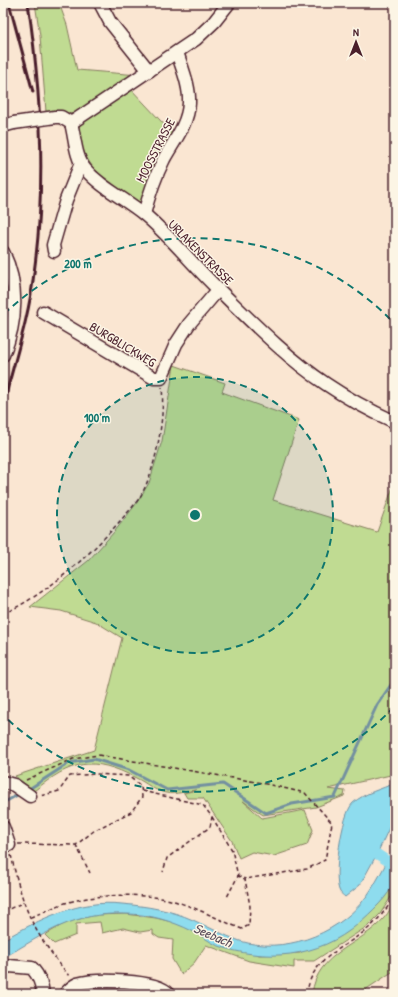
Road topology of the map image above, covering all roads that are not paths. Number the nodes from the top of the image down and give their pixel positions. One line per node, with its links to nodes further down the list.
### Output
1 (100, 3): 4 (street)
2 (229, 3): 3 (street)
3 (176, 52): 4 (street); 8 (street, MOOSSTRASSE)
4 (149, 71): 5 (street)
5 (71, 123): 6 (street, bridge); 7 (street, URLAKENSTRASSE)
6 (8, 125)
7 (81, 163): 8 (street, URLAKENSTRASSE); 9 (street)
8 (144, 214): 11 (street, URLAKENSTRASSE)
9 (54, 251)
10 (3, 252): 13 (street)
11 (218, 290): 12 (street, BURGBLICKWEG); 14 (street, URLAKENSTRASSE)
12 (43, 312)
13 (3, 355)
14 (395, 422)
15 (8, 783): 16 (street)
16 (30, 796)
17 (3, 827): 18 (street)
18 (9, 845)
19 (3, 969): 21 (street)
20 (162, 992): 22 (street)
21 (43, 994)
22 (65, 994)

